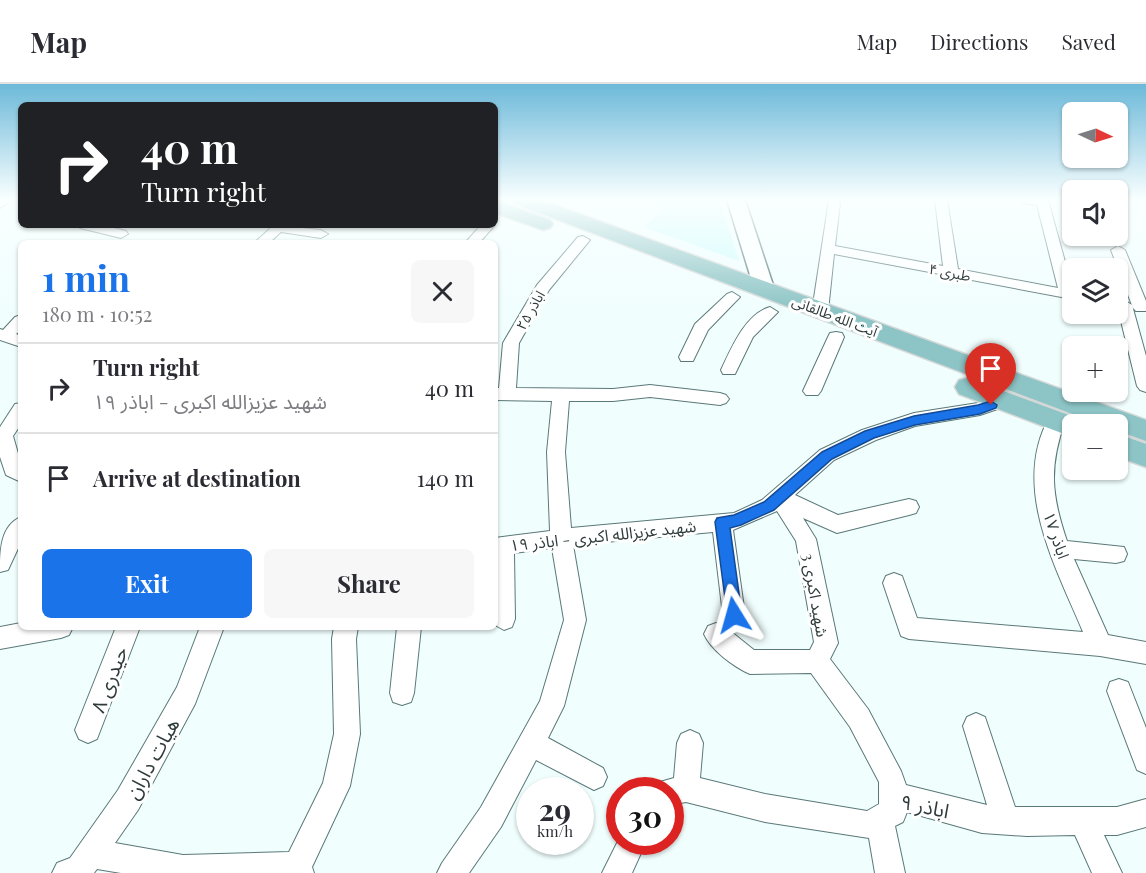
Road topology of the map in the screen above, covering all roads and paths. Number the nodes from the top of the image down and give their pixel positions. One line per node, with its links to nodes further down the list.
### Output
1 (574, 237): 7 (main road, آیت الله طالقانی)
2 (587, 237): 12 (main road, آیت الله طالقانی)
3 (749, 237): 12 (main road)
4 (830, 237): 8 (street)
5 (946, 237): 11 (street)
6 (1053, 237): 10 (street)
7 (583, 240): 14 (main road, آیت الله طالقانی); 24 (street, اباذر ۲۵)
8 (828, 249): 11 (street, طبری ۴); 17 (street)
9 (1118, 250): 16 (street)
10 (1062, 267)
11 (951, 272): 13 (street, طبری ۴)
12 (764, 288): 17 (main road, آیت الله طالقانی)
13 (1062, 293)
14 (732, 297): 18 (main road, آیت الله طالقانی); 26 (street)
15 (1128, 306): 16 (street)
16 (1143, 309)
17 (820, 311): 21 (main road, آیت الله طالقانی)
18 (770, 312): 21 (main road, آیت الله طالقانی); 27 (street)
19 (18, 324): 22 (street)
20 (1126, 324): 28 (street)
21 (842, 329): 25 (main road, آیت الله طالقانی); 29 (street)
22 (9, 337)
23 (498, 337): 24 (street)
24 (514, 337): 30 (street, اباذر ۲۵)
25 (914, 356): 33 (main road, آیت الله طالقانی); 37 (main road, آیت الله طالقانی)
26 (687, 357)
27 (729, 370)
28 (1146, 386)
29 (812, 391)
30 (501, 394): 31 (street)
31 (561, 394): 32 (street); 46 (street)
32 (720, 399)
33 (1003, 400): 35 (main road, آیت الله طالقانی); 42 (street, شهید عزیزالله اکبری - اباذر ۱۹)
34 (18, 415): 38 (street)
35 (1062, 423)
36 (1062, 428): 48 (street, اباذر ۱۷)
37 (1146, 431)
38 (8, 436): 41 (street)
39 (1128, 449): 40 (main road)
40 (1146, 456)
41 (18, 472)
42 (779, 497): 43 (street); 44 (street, شهید عزیزالله اکبری - اباذر ۱۹); 63 (street, شهید اکبری 3)
43 (909, 507)
44 (722, 522): 46 (street, شهید عزیزالله اکبری - اباذر ۱۹); 52 (street)
45 (18, 530): 50 (street)
46 (561, 538): 47 (street, شهید عزیزالله اکبری - اباذر ۱۹); 68 (street)
47 (499, 546): 53 (street)
48 (1060, 549): 49 (street); 61 (street, اباذر ۱۷)
49 (1116, 554)
50 (0, 563)
51 (894, 583): 61 (street)
52 (734, 615)
53 (504, 619)
54 (44, 630): 60 (street)
55 (127, 630): 67 (street, حیدری ۸)
56 (211, 630): 79 (street, هیات داران)
57 (346, 630): 80 (street)
58 (409, 630): 65 (street)
59 (716, 634): 63 (street, شهید اکبری 3)
60 (0, 638)
61 (1100, 645): 62 (street)
62 (1146, 653)
63 (817, 661): 74 (street)
64 (1119, 691): 70 (street)
65 (402, 693)
66 (976, 726): 76 (street)
67 (88, 730)
68 (531, 743): 71 (street); 81 (street)
69 (690, 743): 72 (street)
70 (1146, 761)
71 (594, 777)
72 (681, 777)
73 (684, 791): 74 (street, اباذر ۹)
74 (886, 807): 76 (street, اباذر ۹); 83 (street)
75 (1146, 813): 77 (street, اباذر ۹)
76 (1006, 821): 77 (street, اباذر ۹)
77 (1083, 822): 84 (street)
78 (626, 855): 82 (street)
79 (79, 867): 80 (street)
80 (298, 870)
81 (452, 873)
82 (617, 873)
83 (890, 873)
84 (1107, 873)

